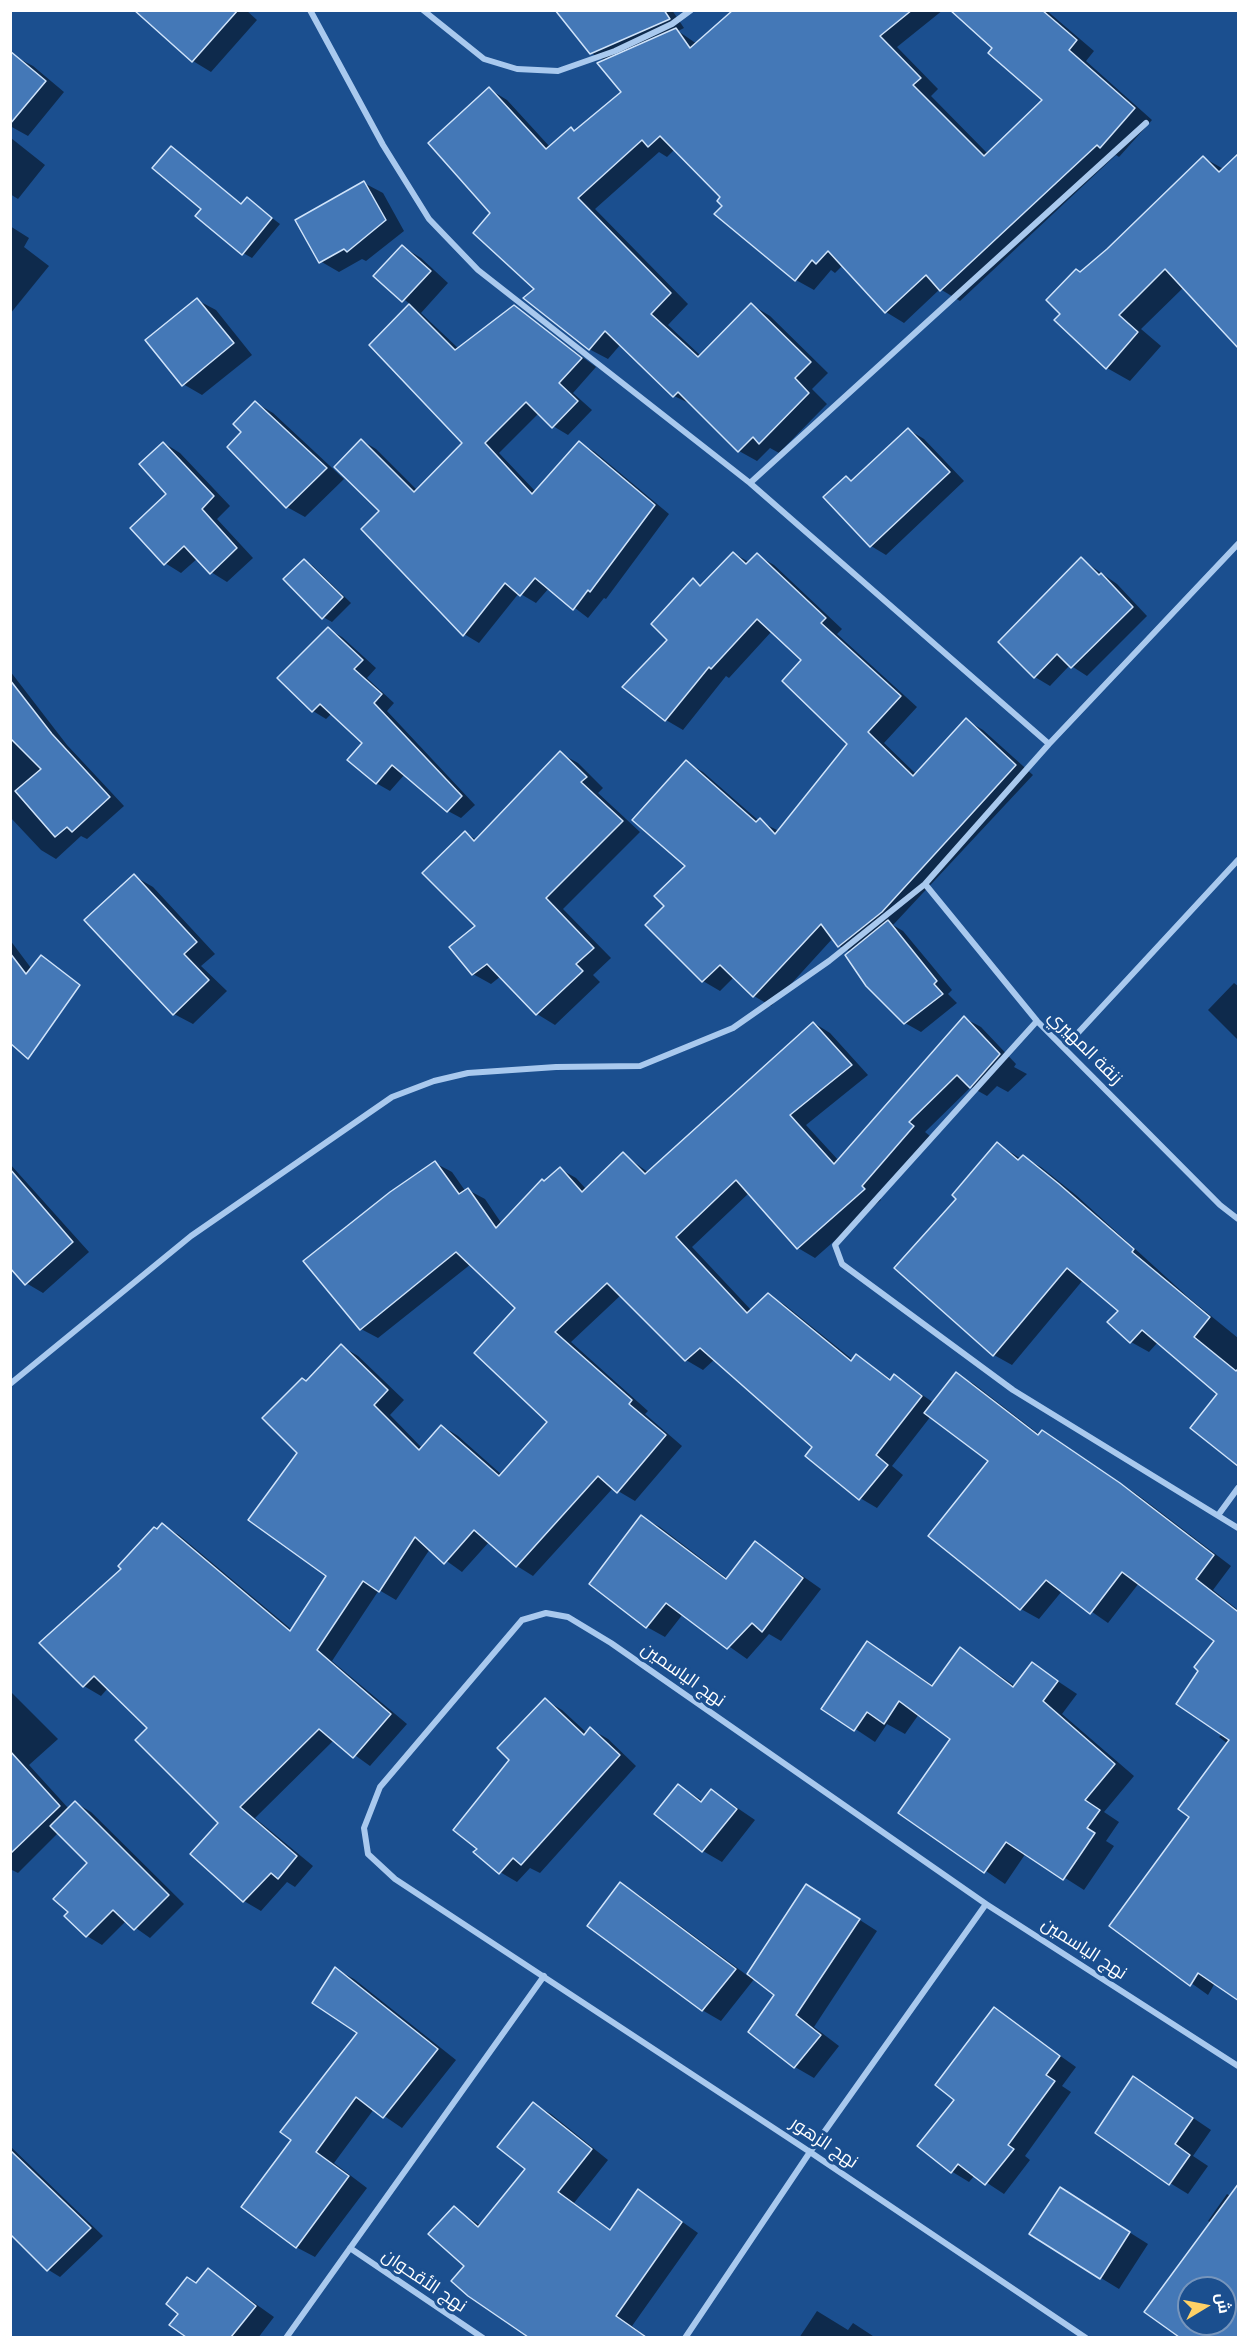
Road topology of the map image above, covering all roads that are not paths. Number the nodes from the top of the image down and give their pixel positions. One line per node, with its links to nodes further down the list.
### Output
1 (310, 10): 5 (street)
2 (423, 10): 3 (street)
3 (691, 10)
4 (1146, 123): 5 (street)
5 (750, 483): 7 (street)
6 (1239, 544): 7 (street)
7 (1049, 744): 9 (street)
8 (1239, 860): 11 (street)
9 (925, 884): 10 (street, زنقة المهيري); 13 (street)
10 (1037, 1021): 11 (street, زنقة المهيري); 15 (street)
11 (1064, 1048): 12 (street, زنقة المهيري)
12 (1239, 1219)
13 (10, 1384)
14 (1239, 1488): 15 (street)
15 (1219, 1514): 16 (street)
16 (1239, 1528)
17 (986, 1904): 18 (street, نهج الياسمين); 19 (street, نهج الياسمين); 20 (street)
18 (544, 1976): 20 (street, نهج الزهور); 21 (street)
19 (1239, 2066)
20 (810, 2152): 24 (street); 25 (street, نهج الزهور)
21 (350, 2248): 22 (street); 23 (street, نهج الأقحوان)
22 (286, 2337)
23 (483, 2337)
24 (685, 2337)
25 (1086, 2337)

